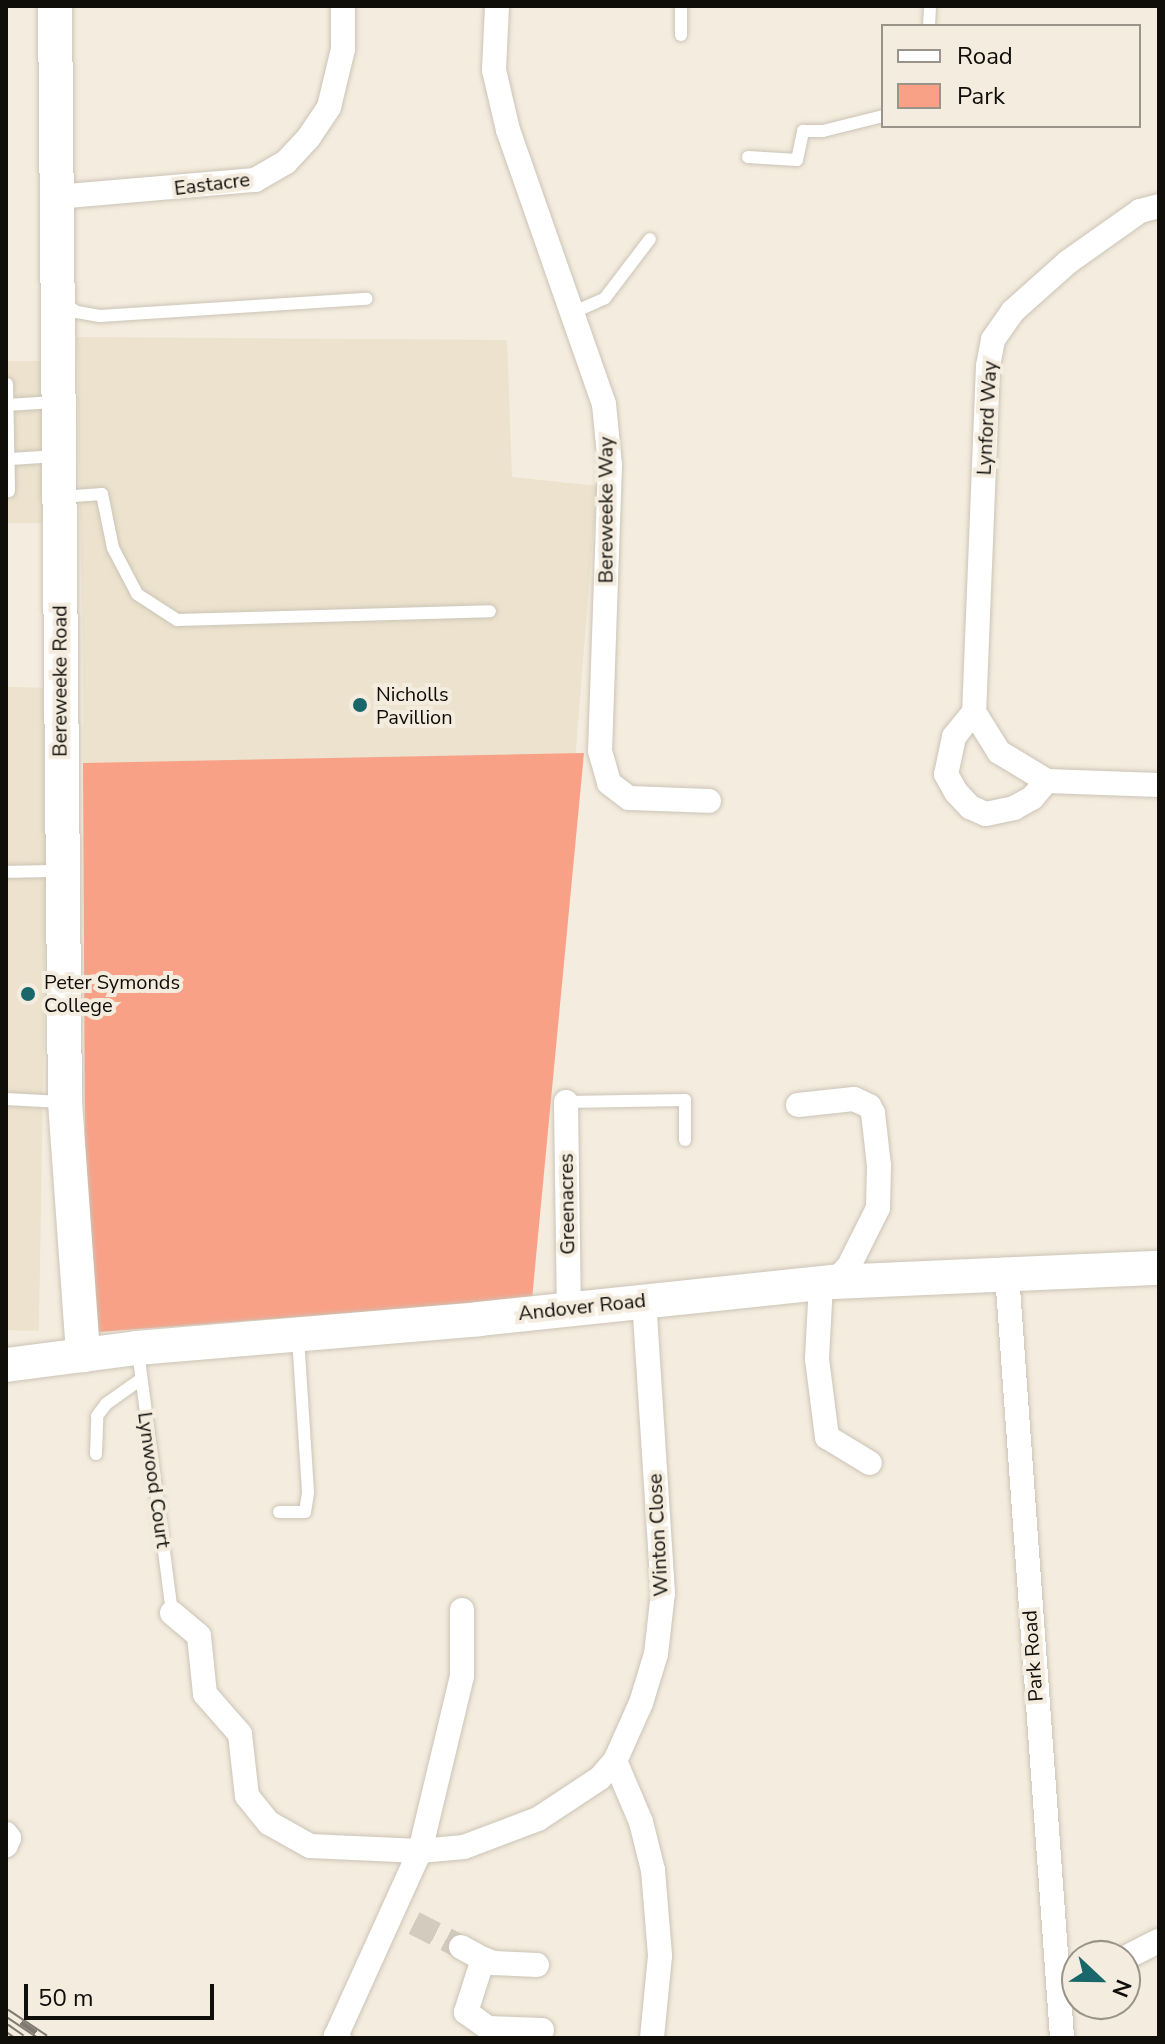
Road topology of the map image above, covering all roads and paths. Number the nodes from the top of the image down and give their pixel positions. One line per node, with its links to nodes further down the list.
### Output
1 (55, 6): 8 (main road, Bereweeke Road)
2 (343, 6): 8 (street, Eastacre)
3 (497, 6): 13 (street, Bereweeke Way)
4 (681, 6): 5 (lane)
5 (681, 35)
6 (881, 116): 7 (lane)
7 (748, 157)
8 (56, 197): 11 (main road, Bereweeke Road)
9 (1159, 206): 22 (street, Lynford Way)
10 (650, 239): 13 (lane)
11 (57, 299): 12 (lane); 15 (main road, Bereweeke Road)
12 (366, 299)
13 (572, 313): 25 (street, Bereweeke Way)
14 (7, 384): 16 (lane)
15 (58, 402): 16 (lane); 17 (main road, Bereweeke Road)
16 (7, 405): 18 (lane)
17 (58, 456): 18 (lane); 20 (main road, Bereweeke Road)
18 (10, 459): 19 (lane)
19 (9, 491)
20 (58, 497): 21 (lane); 26 (main road, Bereweeke Road)
21 (490, 611)
22 (974, 712): 23 (street); 23 (street)
23 (1047, 781): 24 (street)
24 (1159, 785)
25 (709, 801)
26 (61, 871): 27 (lane); 29 (main road, Bereweeke Road)
27 (6, 872)
28 (6, 1099): 29 (lane)
29 (65, 1102): 39 (main road, Bereweeke Road)
30 (566, 1102): 32 (lane); 37 (street, Greenacres)
31 (798, 1105): 35 (street)
32 (685, 1140)
33 (1159, 1268): 34 (main road, Andover Road)
34 (1007, 1274): 35 (main road, Andover Road); 51 (street, Park Road)
35 (828, 1283): 36 (main road, Andover Road); 43 (street)
36 (644, 1301): 37 (main road, Andover Road); 47 (street, Winton Close)
37 (569, 1307): 38 (main road, Andover Road)
38 (298, 1334): 40 (main road, Andover Road); 44 (lane)
39 (83, 1355): 40 (main road, Andover Road); 41 (main road, Andover Road)
40 (139, 1364): 42 (lane); 46 (lane, Lynwood Court)
41 (6, 1365)
42 (96, 1454)
43 (870, 1463)
44 (279, 1512)
45 (462, 1610): 50 (street)
46 (172, 1613): 50 (street, Winton Close)
47 (615, 1761): 50 (street, Winton Close); 59 (street)
48 (6, 1834): 49 (street)
49 (6, 1845)
50 (420, 1851): 58 (street)
51 (1065, 1940)
52 (1159, 1941): 54 (street)
53 (461, 1947): 55 (street)
54 (1141, 1950)
55 (483, 1959): 56 (street); 57 (street)
56 (537, 1965)
57 (542, 2030)
58 (339, 2038)
59 (652, 2038)

